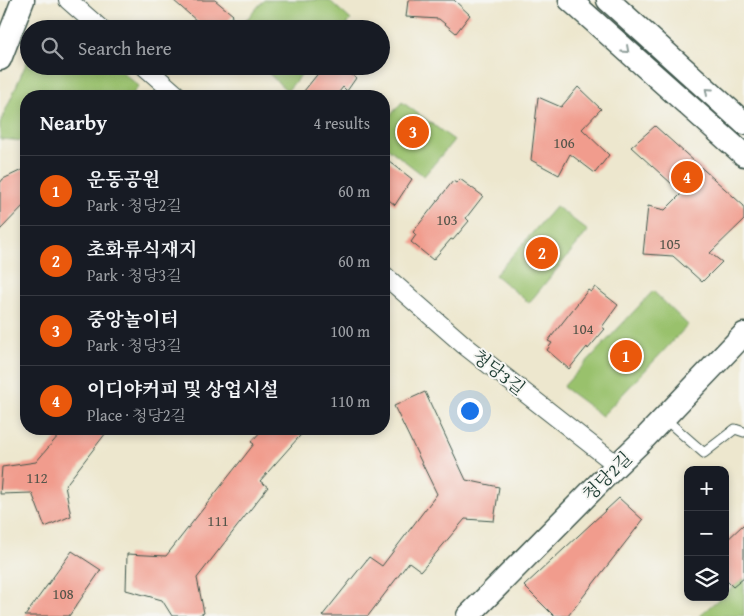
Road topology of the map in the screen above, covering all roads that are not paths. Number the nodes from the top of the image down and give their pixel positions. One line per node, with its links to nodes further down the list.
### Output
1 (23, 0): 7 (street)
2 (68, 0): 6 (street)
3 (570, 0): 5 (street)
4 (607, 0): 5 (street); 10 (street, one-way to 4)
5 (590, 18): 11 (street, one-way to 11)
6 (91, 20)
7 (0, 59)
8 (154, 75): 9 (street)
9 (171, 90)
10 (744, 124)
11 (744, 155)
12 (390, 280): 16 (street, 청당3길)
13 (744, 334): 14 (street, 청당2길)
14 (664, 418): 15 (lane); 16 (street, 청당2길)
15 (744, 432)
16 (617, 465): 17 (street, 청당2길)
17 (468, 616)

